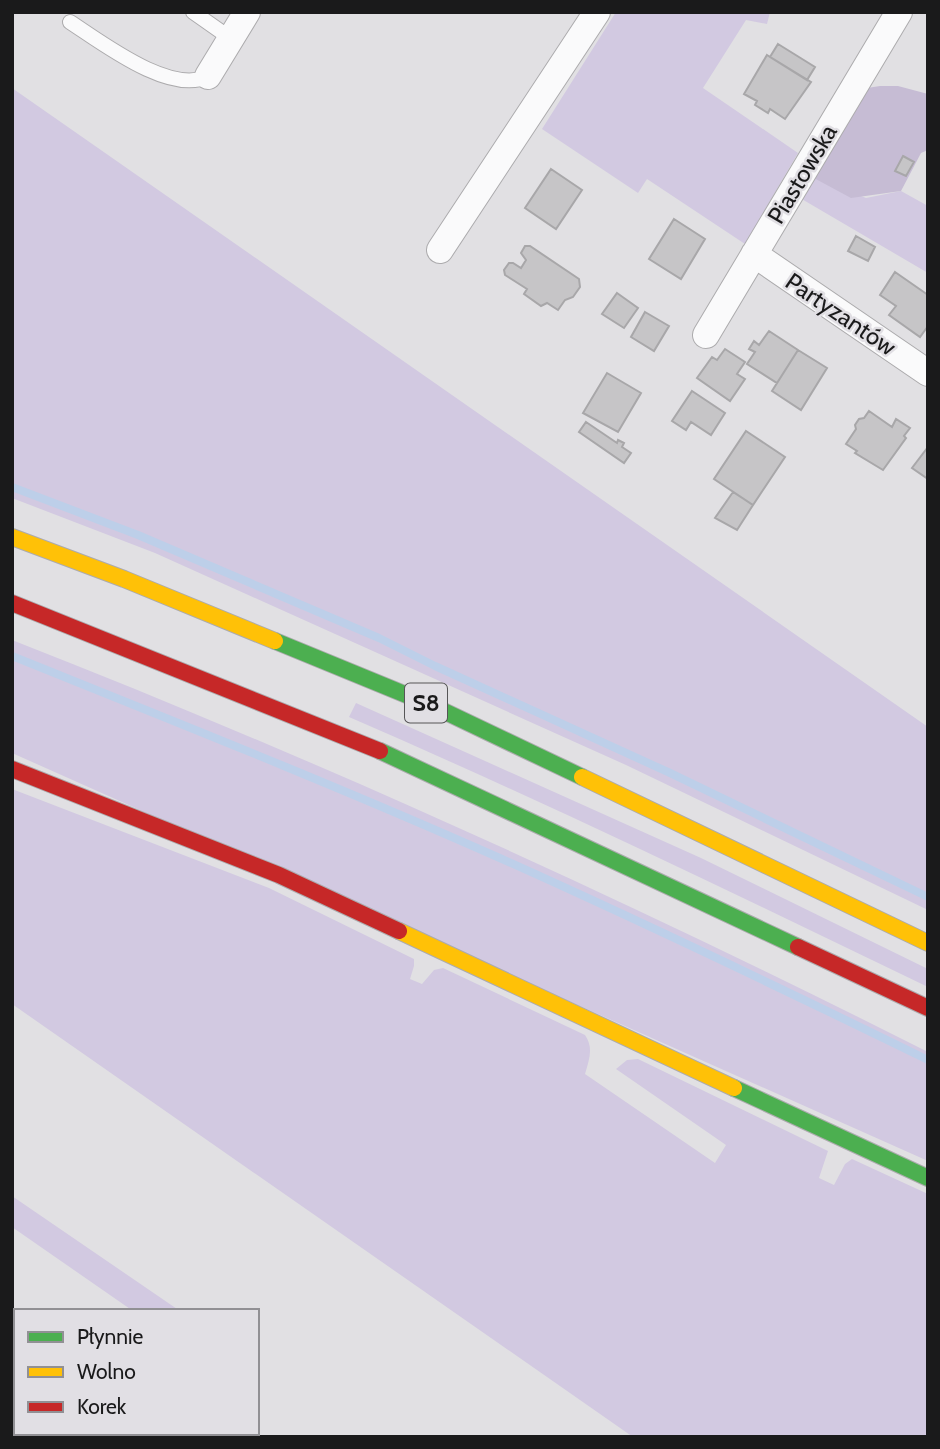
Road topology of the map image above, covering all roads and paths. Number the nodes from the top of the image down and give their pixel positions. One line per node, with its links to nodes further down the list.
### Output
1 (192, 12): 6 (lane)
2 (247, 12): 6 (street)
3 (597, 12): 8 (street)
4 (899, 12): 9 (street, Piastowska)
5 (70, 22): 7 (lane)
6 (230, 38): 7 (street)
7 (208, 76)
8 (440, 250)
9 (754, 254): 10 (street, Piastowska); 11 (street, Partyzantów)
10 (706, 335)
11 (928, 373)
12 (12, 537): 15 (main road, S8)
13 (12, 603): 16 (main road, S8)
14 (12, 769): 17 (main road)
15 (928, 943)
16 (928, 1007)
17 (928, 1178)

